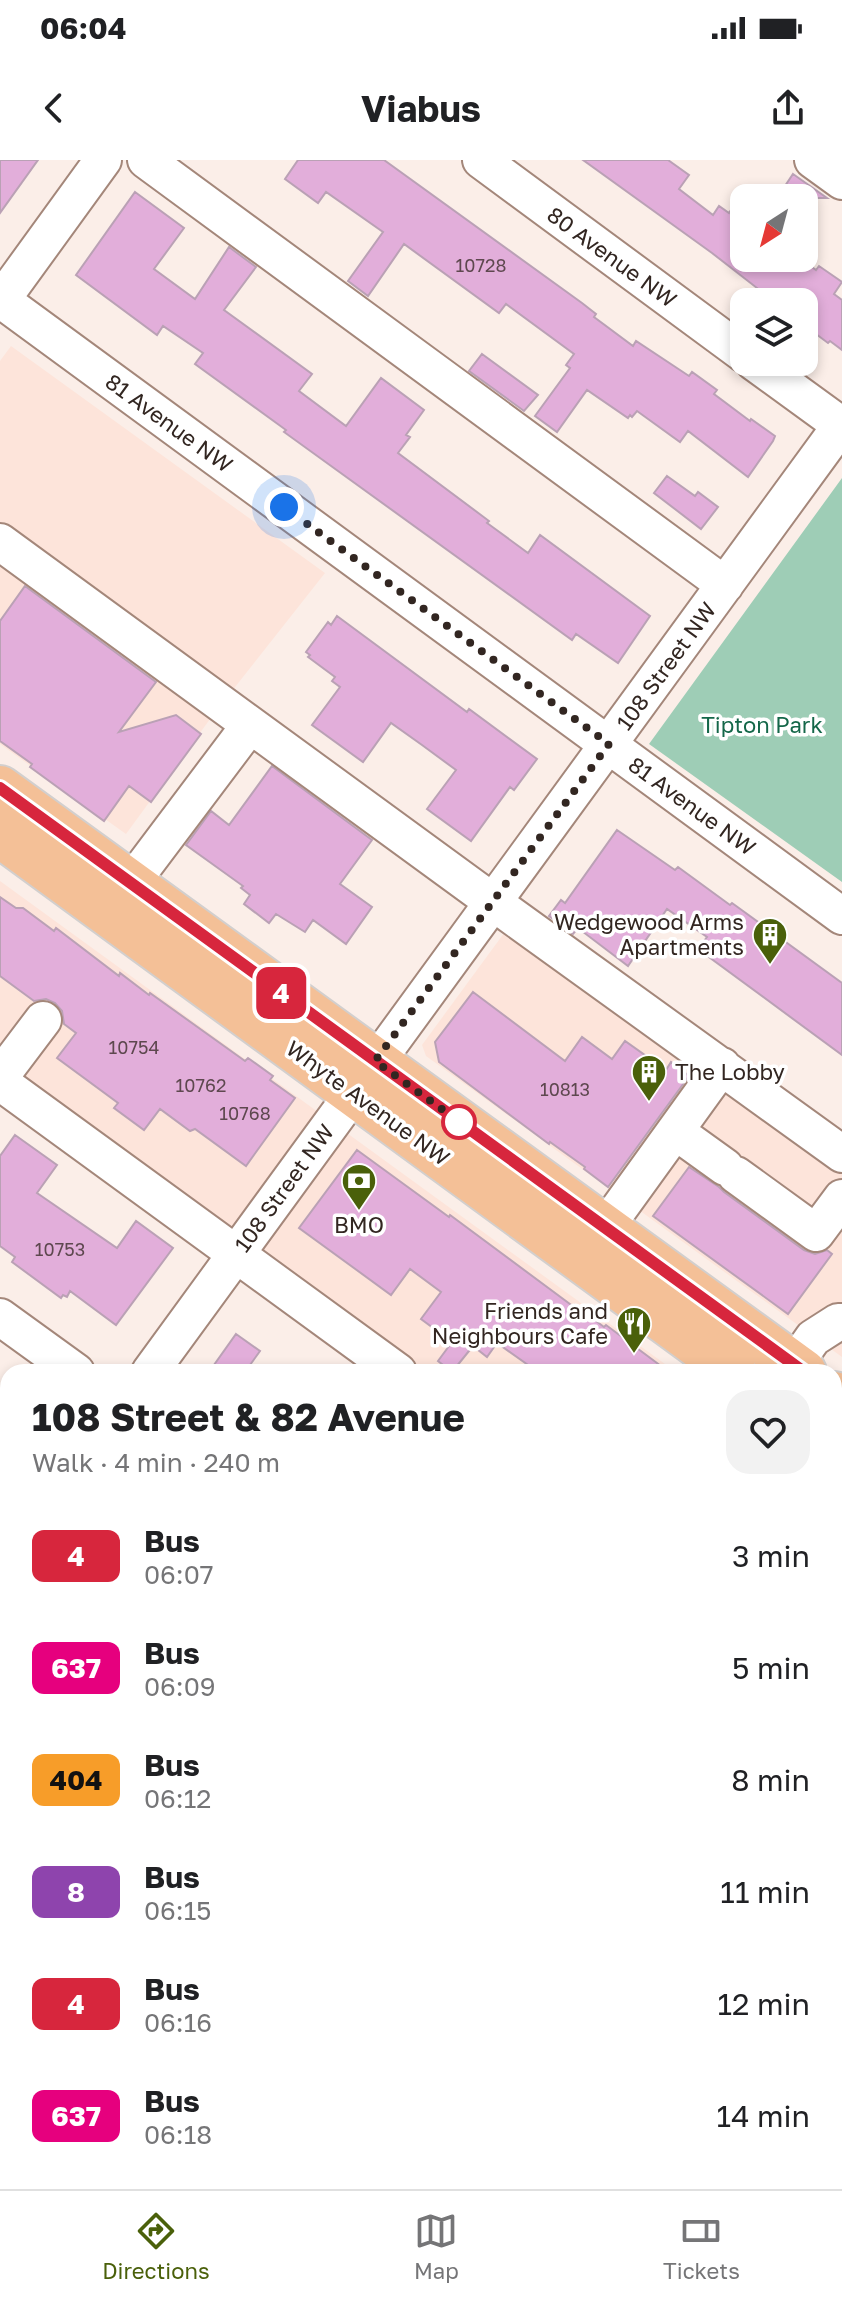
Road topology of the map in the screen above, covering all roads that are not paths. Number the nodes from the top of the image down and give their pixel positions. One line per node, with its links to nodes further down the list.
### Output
1 (103, 160): 6 (street)
2 (146, 160): 11 (street)
3 (481, 160): 7 (street, 80 Avenue NW)
4 (813, 160): 5 (street)
5 (842, 181)
6 (0, 301): 13 (street, 81 Avenue NW)
7 (730, 344)
8 (774, 376): 9 (street)
9 (842, 425): 11 (street, 108 Street NW)
10 (0, 542): 12 (street)
11 (725, 585): 13 (street, 108 Street NW)
12 (250, 725): 16 (street); 17 (street)
13 (609, 744): 17 (street, 108 Street NW); 18 (street, 81 Avenue NW)
14 (0, 788): 16 (main road, Whyte Avenue NW)
15 (0, 835): 16 (main road, Whyte Avenue NW)
16 (120, 899): 21 (main road, Whyte Avenue NW)
17 (493, 902): 20 (street); 21 (street, 108 Street NW)
18 (842, 916)
19 (43, 1020): 22 (street)
20 (722, 1066): 23 (street); 24 (street)
21 (364, 1077): 26 (main road, Whyte Avenue NW); 27 (street, 108 Street NW); 33 (main road, Whyte Avenue NW)
22 (0, 1079): 27 (street)
23 (675, 1131): 25 (street); 26 (street)
24 (842, 1154)
25 (842, 1198)
26 (605, 1228): 34 (main road, Whyte Avenue NW)
27 (236, 1254): 31 (street, 108 Street NW); 32 (street)
28 (0, 1317): 30 (street)
29 (842, 1322): 35 (street)
30 (65, 1364)
31 (156, 1364)
32 (387, 1364)
33 (724, 1364)
34 (793, 1364)
35 (801, 1364)

